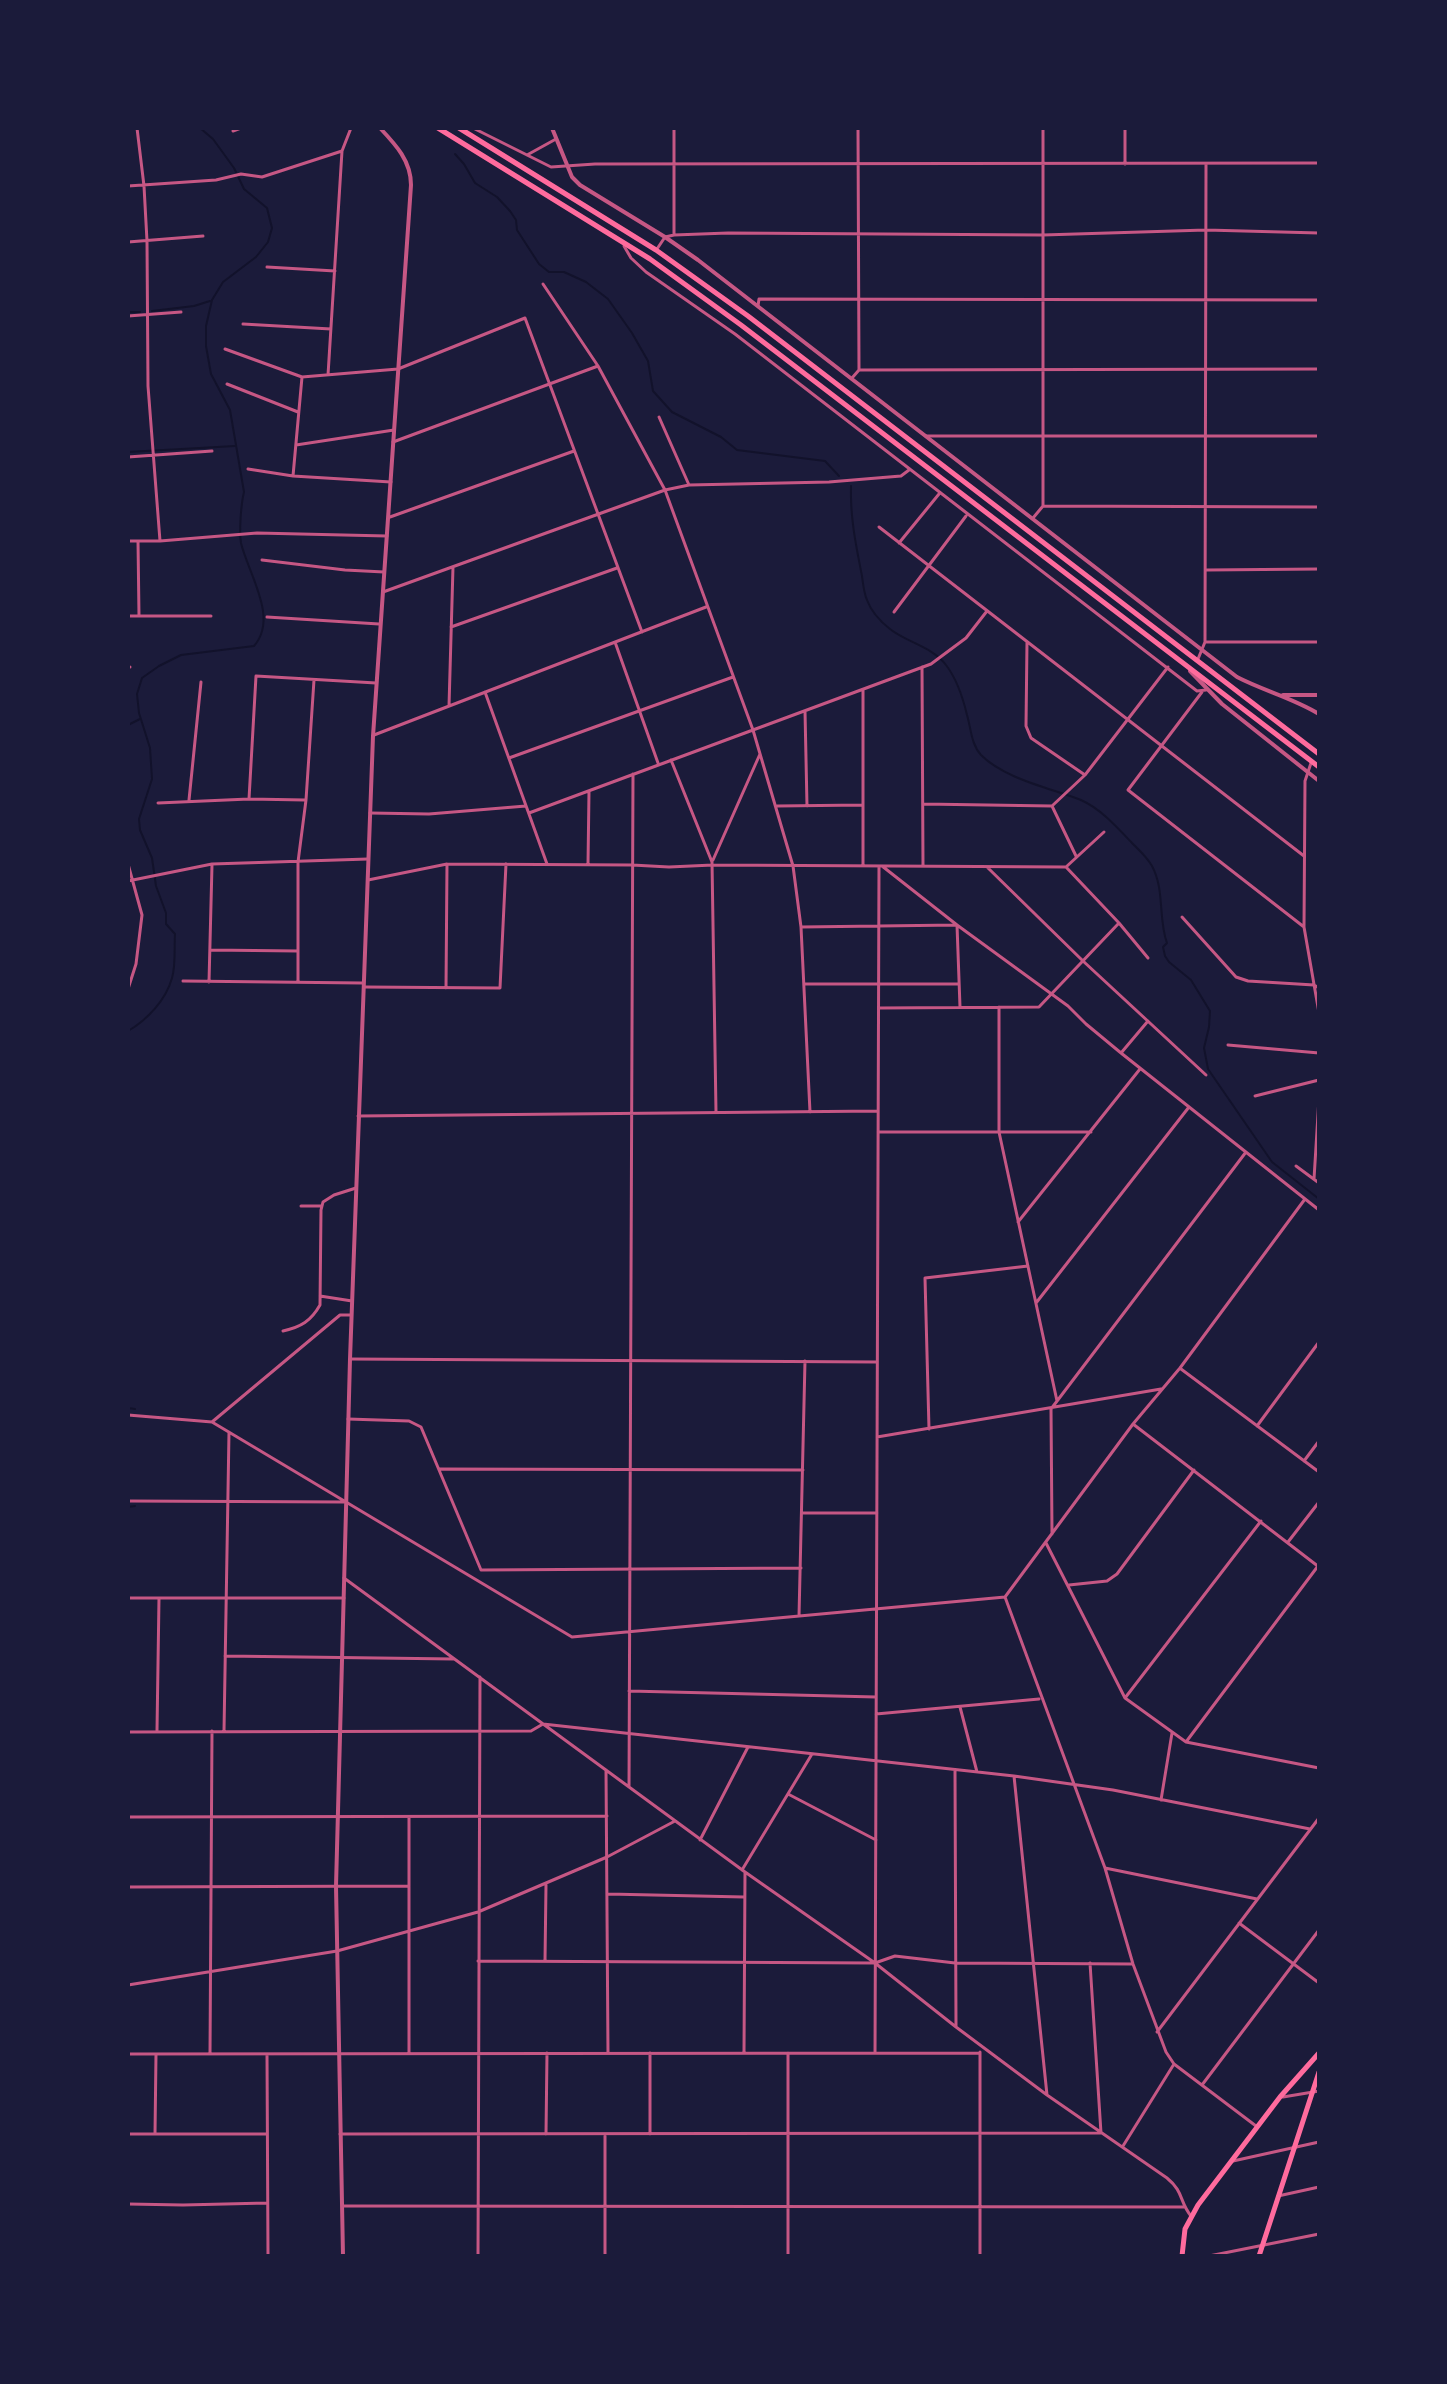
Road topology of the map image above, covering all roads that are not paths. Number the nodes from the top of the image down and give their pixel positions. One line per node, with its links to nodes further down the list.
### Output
1 (137, 128): 25 (street)
2 (241, 128): 13 (street)
3 (351, 128): 15 (street)
4 (380, 128): 52 (street)
5 (438, 128): 34 (main road)
6 (459, 128): 36 (main road)
7 (473, 128): 16 (street)
8 (552, 128): 14 (street)
9 (674, 128): 18 (street)
10 (858, 128): 19 (street)
11 (1043, 128): 20 (street)
12 (1125, 128): 21 (street)
13 (233, 131)
14 (556, 139): 16 (street); 23 (street)
15 (342, 151): 25 (street); 38 (street)
16 (527, 155): 23 (street)
17 (1319, 163): 22 (street)
18 (674, 164): 19 (street); 23 (street); 28 (street)
19 (858, 164): 20 (street); 29 (street)
20 (1043, 164): 21 (street); 30 (street)
21 (1125, 164): 22 (street)
22 (1206, 164): 26 (street)
23 (567, 166): 32 (street)
24 (128, 186): 25 (street)
25 (144, 186): 33 (street)
26 (1206, 230): 27 (street); 30 (street); 43 (street)
27 (1319, 233)
28 (674, 235): 29 (street); 32 (street)
29 (858, 235): 30 (street); 40 (street)
30 (1043, 235): 41 (street)
31 (203, 236): 33 (street)
32 (665, 237): 36 (street); 44 (street)
33 (147, 241): 35 (street); 47 (street)
34 (622, 241): 76 (street); 121 (main road)
35 (128, 242)
36 (656, 250): 118 (main road)
37 (267, 267): 38 (street)
38 (335, 271): 49 (street)
39 (543, 284): 51 (street)
40 (859, 299): 41 (street); 44 (street); 55 (street)
41 (1043, 299): 43 (street); 56 (street)
42 (1319, 300): 43 (street)
43 (1207, 301): 53 (street)
44 (758, 306): 59 (street)
45 (181, 312): 47 (street)
46 (128, 316): 47 (street)
47 (146, 316): 73 (street)
48 (243, 324): 49 (street)
49 (331, 329): 57 (street)
50 (225, 349): 58 (street)
51 (598, 366): 61 (street); 80 (street)
52 (398, 369): 57 (street); 61 (street); 64 (street)
53 (1205, 369): 54 (street); 56 (street); 67 (street)
54 (1319, 369)
55 (859, 370): 56 (street); 59 (street)
56 (1043, 370): 66 (street)
57 (328, 375): 58 (street)
58 (302, 377): 62 (street)
59 (851, 379): 65 (street)
60 (227, 384): 62 (street)
61 (549, 385): 69 (street); 72 (street)
62 (299, 413): 70 (street)
63 (659, 417): 79 (street)
64 (394, 430): 69 (street); 70 (street)
65 (926, 436): 66 (street); 88 (street)
66 (1043, 436): 67 (street); 82 (street)
67 (1205, 436): 68 (street); 83 (street)
68 (1319, 436)
69 (393, 442): 78 (street)
70 (296, 445): 77 (street)
71 (212, 451): 73 (street)
72 (574, 451): 85 (street); 87 (street)
73 (155, 456): 74 (street); 93 (street)
74 (128, 457)
75 (248, 469): 77 (street)
76 (909, 470): 79 (street); 81 (street)
77 (293, 476): 78 (street)
78 (391, 482): 87 (street)
79 (689, 485): 80 (street)
80 (665, 490): 85 (street); 103 (street)
81 (939, 494): 86 (street); 94 (street)
82 (1043, 506): 83 (street); 88 (street)
83 (1205, 507): 84 (street); 100 (street)
84 (1319, 507)
85 (598, 515): 97 (street); 98 (street)
86 (966, 515): 96 (street); 120 (street)
87 (388, 518): 90 (street)
88 (1033, 518): 117 (street)
89 (879, 527): 94 (street)
90 (387, 536): 93 (street); 101 (street)
91 (128, 541): 92 (street)
92 (138, 541): 93 (street); 107 (street)
93 (160, 541)
94 (899, 543): 96 (street)
95 (262, 560): 101 (street)
96 (927, 565): 104 (street); 105 (street)
97 (453, 567): 102 (street); 111 (street)
98 (618, 568): 111 (street); 112 (street)
99 (1319, 569): 100 (street)
100 (1205, 570): 115 (street)
101 (384, 572): 102 (street)
102 (383, 592): 110 (street)
103 (706, 607): 112 (street); 122 (street)
104 (987, 611): 114 (street); 119 (street)
105 (894, 612)
106 (128, 616): 107 (street)
107 (139, 616): 108 (street)
108 (211, 616)
109 (267, 617): 110 (street)
110 (380, 624): 125 (street)
111 (451, 627): 131 (street)
112 (642, 632): 113 (street)
113 (615, 642): 128 (street); 132 (street)
114 (1027, 642): 135 (street); 148 (street)
115 (1205, 642): 116 (street); 117 (street)
116 (1319, 642)
117 (1201, 651): 118 (street); 129 (street)
118 (1198, 659): 140 (main road)
119 (922, 667): 126 (street); 155 (street)
120 (1168, 667): 127 (street); 135 (street)
121 (1188, 668): 127 (street); 143 (main road)
122 (733, 677): 132 (street); 136 (street)
123 (314, 680): 125 (street); 151 (street); 153 (street)
124 (201, 682): 152 (street)
125 (376, 683): 137 (street)
126 (863, 689): 133 (street); 156 (street)
127 (1204, 691): 138 (street); 146 (street)
128 (485, 692): 131 (street); 141 (street)
129 (1281, 695): 130 (street); 134 (street)
130 (1319, 695)
131 (449, 706): 137 (street)
132 (640, 711): 141 (street); 144 (street)
133 (805, 711): 136 (street); 159 (street)
134 (1319, 714)
135 (1128, 720): 138 (street); 148 (street)
136 (753, 730): 139 (street); 142 (street)
137 (373, 736): 161 (street)
138 (1161, 746): 164 (street); 189 (street)
139 (760, 754): 158 (street); 174 (street)
140 (1319, 754): 143 (street)
141 (509, 758): 157 (street)
142 (671, 760): 144 (street); 174 (street)
143 (1312, 762): 145 (main road); 146 (street)
144 (659, 765): 147 (street)
145 (1319, 767)
146 (1307, 772): 149 (street); 164 (street)
147 (633, 774): 150 (street); 175 (street)
148 (1085, 775): 160 (street)
149 (1319, 781)
150 (589, 790): 162 (street); 173 (street)
151 (249, 799): 152 (street); 153 (street)
152 (189, 800): 154 (street)
153 (306, 800): 167 (street)
154 (158, 803)
155 (923, 804): 160 (street); 179 (street)
156 (863, 805): 159 (street); 177 (street)
157 (526, 806): 161 (street); 162 (street)
158 (777, 806): 159 (street); 176 (street)
159 (807, 806)
160 (1052, 806): 165 (street)
161 (370, 813): 166 (street)
162 (529, 813): 172 (street)
163 (1104, 832): 165 (street)
164 (1304, 856): 189 (street)
165 (1077, 857): 181 (street)
166 (368, 859): 167 (street); 182 (street)
167 (298, 862): 169 (street); 191 (street)
168 (128, 864): 183 (street)
169 (212, 864): 183 (street); 190 (street)
170 (447, 864): 171 (street); 182 (street); 206 (street)
171 (506, 864): 172 (street); 206 (street)
172 (547, 864): 173 (street)
173 (588, 864): 175 (street)
174 (712, 864): 175 (street); 176 (street); 223 (street)
175 (632, 865): 225 (street)
176 (793, 866): 177 (street); 188 (street)
177 (863, 866): 178 (street)
178 (880, 866): 179 (street); 186 (street); 187 (street)
179 (923, 866): 180 (street)
180 (987, 867): 181 (street); 193 (street)
181 (1066, 867): 185 (street)
182 (368, 880): 202 (street)
183 (130, 881): 195 (street)
184 (1182, 917): 203 (street)
185 (1119, 923): 192 (street); 193 (street)
186 (957, 925): 187 (street); 201 (street); 207 (street)
187 (879, 926): 188 (street); 200 (street)
188 (801, 927): 199 (street)
189 (1304, 927): 203 (street)
190 (210, 950): 191 (street); 197 (street)
191 (298, 951): 198 (street)
192 (1148, 958)
193 (1083, 961): 207 (street); 212 (street)
194 (128, 962): 195 (street)
195 (136, 964): 205 (street)
196 (183, 981): 197 (street)
197 (209, 982): 198 (street)
198 (298, 982): 202 (street)
199 (804, 984): 200 (street); 224 (street)
200 (878, 984): 201 (street); 210 (street)
201 (959, 984): 208 (street)
202 (362, 985): 206 (street); 226 (street)
203 (1314, 985): 204 (street); 211 (street)
204 (1319, 988)
205 (128, 989)
206 (446, 989)
207 (1053, 994): 209 (street); 214 (street)
208 (960, 1007): 209 (street); 210 (street)
209 (999, 1007): 228 (street)
210 (878, 1008): 222 (street)
211 (1319, 1013)
212 (1148, 1021): 214 (street); 217 (street)
213 (1228, 1045): 215 (street)
214 (1121, 1053): 216 (street)
215 (1319, 1053)
216 (1140, 1069): 221 (street); 229 (street)
217 (1206, 1075)
218 (1319, 1080): 219 (street)
219 (1255, 1096)
220 (1319, 1098): 232 (street)
221 (1189, 1107): 230 (street); 243 (street)
222 (878, 1111): 224 (street); 227 (street)
223 (716, 1112): 224 (street); 225 (street)
224 (810, 1112)
225 (631, 1113): 226 (street); 248 (street)
226 (358, 1116): 234 (street)
227 (878, 1132): 228 (street); 250 (street)
228 (999, 1132): 229 (street); 239 (street)
229 (1091, 1132): 239 (street)
230 (1246, 1152): 235 (street); 253 (street)
231 (1296, 1166): 232 (street)
232 (1314, 1179): 233 (street)
233 (1319, 1183)
234 (356, 1188): 237 (street); 242 (street)
235 (1305, 1199): 238 (street); 251 (street)
236 (301, 1206): 237 (street)
237 (322, 1207): 241 (street)
238 (1319, 1210)
239 (1018, 1222): 240 (street)
240 (1028, 1266): 243 (street); 260 (street)
241 (320, 1296): 242 (street); 245 (street)
242 (352, 1301): 244 (street)
243 (1036, 1303): 253 (street)
244 (351, 1315): 247 (street); 257 (street)
245 (283, 1331)
246 (1319, 1342): 259 (street)
247 (350, 1359): 248 (street); 256 (street)
248 (630, 1361): 249 (street); 266 (street)
249 (805, 1361): 250 (street); 267 (street)
250 (877, 1362): 262 (street)
251 (1180, 1368): 252 (street); 259 (street)
252 (1161, 1389): 254 (street); 258 (street)
253 (1057, 1401): 254 (street)
254 (1051, 1409): 260 (street); 277 (street)
255 (128, 1415): 257 (street)
256 (348, 1419): 265 (street); 272 (street)
257 (212, 1422): 261 (street)
258 (1133, 1424): 268 (street); 277 (street)
259 (1257, 1426): 264 (street)
260 (929, 1429): 262 (street)
261 (229, 1432): 271 (street); 272 (street)
262 (877, 1437): 275 (street)
263 (1319, 1441): 264 (street)
264 (1304, 1461): 269 (street)
265 (440, 1469): 266 (street); 283 (street)
266 (630, 1470): 267 (street); 282 (street)
267 (803, 1470): 274 (street)
268 (1194, 1470): 276 (street); 286 (street)
269 (1319, 1472)
270 (128, 1501): 271 (street)
271 (228, 1501): 272 (street); 290 (street)
272 (346, 1502): 284 (street); 285 (street)
273 (1319, 1502): 278 (street)
274 (802, 1513): 275 (street); 281 (street)
275 (877, 1513): 292 (street)
276 (1261, 1521): 278 (street); 301 (street)
277 (1052, 1534): 279 (street)
278 (1288, 1542): 280 (street)
279 (1046, 1543): 286 (street); 287 (street)
280 (1318, 1567): 314 (street)
281 (801, 1568): 282 (street); 293 (street)
282 (630, 1569): 283 (street); 294 (street)
283 (481, 1570): 285 (street)
284 (344, 1578): 291 (street); 297 (street)
285 (474, 1579): 294 (street)
286 (1067, 1585): 301 (street)
287 (1005, 1597): 292 (street); 302 (street)
288 (128, 1598): 289 (street)
289 (159, 1598): 290 (street); 306 (street)
290 (226, 1598): 291 (street); 295 (street)
291 (344, 1598): 296 (street)
292 (876, 1608): 293 (street); 300 (street)
293 (799, 1616): 294 (street)
294 (629, 1631): 299 (street)
295 (225, 1656): 296 (street); 308 (street)
296 (342, 1658): 297 (street); 309 (street)
297 (455, 1659): 298 (street)
298 (480, 1677): 305 (street); 310 (street)
299 (629, 1691): 300 (street); 313 (street)
300 (876, 1697): 304 (street)
301 (1125, 1698): 312 (street)
302 (1041, 1699): 303 (street); 323 (street)
303 (960, 1707): 304 (street); 321 (street)
304 (876, 1714): 317 (street)
305 (543, 1724): 310 (street); 313 (street); 319 (street)
306 (157, 1731): 307 (street); 311 (street)
307 (212, 1731): 308 (street); 330 (street)
308 (224, 1731): 309 (street)
309 (340, 1731): 310 (street); 331 (street)
310 (478, 1731): 327 (street)
311 (128, 1732)
312 (1172, 1733): 314 (street); 326 (street)
313 (629, 1734): 315 (street); 324 (street)
314 (1186, 1742): 318 (street)
315 (748, 1747): 316 (street); 336 (street)
316 (812, 1754): 317 (street); 325 (street)
317 (876, 1761): 320 (street); 337 (street)
318 (1319, 1768)
319 (606, 1770): 324 (street); 328 (street)
320 (955, 1770): 321 (street); 359 (street)
321 (977, 1772): 322 (street)
322 (1014, 1776): 323 (street); 360 (street)
323 (1073, 1784): 326 (street); 339 (street)
324 (629, 1787): 334 (street)
325 (788, 1794): 337 (street); 340 (street)
326 (1161, 1800): 335 (street)
327 (478, 1816): 328 (street); 332 (street); 349 (street)
328 (607, 1816): 338 (street)
329 (128, 1817): 330 (street)
330 (212, 1817): 331 (street); 342 (street)
331 (338, 1817): 332 (street); 343 (street)
332 (409, 1817): 344 (street)
333 (1319, 1818): 335 (street)
334 (675, 1821): 336 (street); 338 (street)
335 (1310, 1829): 348 (street)
336 (700, 1840): 340 (street)
337 (876, 1840): 358 (street)
338 (607, 1857): 341 (street); 346 (street)
339 (1105, 1868): 348 (street); 362 (street)
340 (743, 1871): 347 (street); 358 (street)
341 (546, 1885): 349 (street); 355 (street)
342 (211, 1886): 343 (street); 345 (street); 364 (street)
343 (336, 1886): 344 (street); 353 (street)
344 (409, 1886): 351 (street)
345 (128, 1887)
346 (608, 1894): 347 (street); 356 (street)
347 (744, 1897): 357 (street)
348 (1257, 1899): 350 (street)
349 (478, 1912): 351 (street); 354 (street)
350 (1239, 1923): 363 (street); 368 (street)
351 (409, 1930): 353 (street); 384 (street)
352 (1319, 1930): 363 (street)
353 (337, 1951): 364 (street); 383 (street)
354 (478, 1961): 355 (street); 370 (street)
355 (545, 1961): 356 (street)
356 (607, 1961): 357 (street); 372 (street)
357 (743, 1962): 358 (street); 374 (street)
358 (875, 1963): 359 (street); 367 (street); 376 (street)
359 (955, 1963): 360 (street); 367 (street)
360 (1033, 1963): 361 (street); 389 (street)
361 (1090, 1963): 362 (street); 392 (street)
362 (1133, 1964): 368 (street)
363 (1293, 1964): 365 (street); 387 (street)
364 (211, 1971): 366 (street); 381 (street)
365 (1319, 1983)
366 (128, 1985)
367 (956, 2027): 369 (street)
368 (1157, 2032): 385 (street)
369 (984, 2048): 377 (street); 389 (street)
370 (478, 2053): 371 (street); 384 (street); 397 (street)
371 (547, 2053): 372 (street); 398 (street)
372 (608, 2053): 373 (street)
373 (650, 2053): 374 (street); 400 (street)
374 (744, 2053): 375 (street)
375 (788, 2053): 376 (street); 401 (street)
376 (875, 2053): 377 (street)
377 (979, 2053): 402 (street)
378 (1319, 2053): 390 (main road)
379 (128, 2054): 380 (street)
380 (156, 2054): 381 (street); 394 (street)
381 (210, 2054): 382 (street)
382 (267, 2054): 383 (street); 395 (street)
383 (339, 2054): 384 (street); 396 (street)
384 (409, 2054)
385 (1174, 2064): 387 (street); 404 (street)
386 (1319, 2072): 388 (main road)
387 (1202, 2085): 391 (street)
388 (1316, 2092): 390 (street); 405 (main road)
389 (1047, 2095): 392 (street)
390 (1280, 2097): 391 (main road)
391 (1257, 2127): 406 (main road)
392 (1101, 2133): 402 (street); 404 (street)
393 (128, 2134): 394 (street)
394 (155, 2134): 395 (street)
395 (267, 2134): 409 (street)
396 (340, 2134): 397 (street); 411 (street)
397 (478, 2134): 398 (street); 412 (street)
398 (546, 2134): 399 (street)
399 (605, 2134): 400 (street); 413 (street)
400 (650, 2134): 401 (street)
401 (788, 2134): 402 (street); 414 (street)
402 (979, 2134): 415 (street)
403 (1319, 2142): 405 (street)
404 (1123, 2146): 416 (street)
405 (1294, 2147): 406 (street); 408 (main road)
406 (1231, 2162): 417 (main road)
407 (1319, 2187): 408 (street)
408 (1278, 2196): 419 (main road)
409 (267, 2203): 410 (street); 420 (street)
410 (128, 2204)
411 (341, 2206): 412 (street); 421 (street)
412 (478, 2206): 413 (street); 422 (street)
413 (605, 2206): 414 (street); 423 (street)
414 (788, 2206): 415 (street); 424 (street)
415 (980, 2206): 416 (street); 425 (street)
416 (1184, 2207): 417 (street)
417 (1191, 2216): 426 (main road)
418 (1319, 2234): 419 (street)
419 (1262, 2246): 427 (street); 428 (main road)
420 (268, 2256)
421 (343, 2256)
422 (478, 2256)
423 (605, 2256)
424 (788, 2256)
425 (980, 2256)
426 (1182, 2256)
427 (1209, 2256)
428 (1259, 2256)

